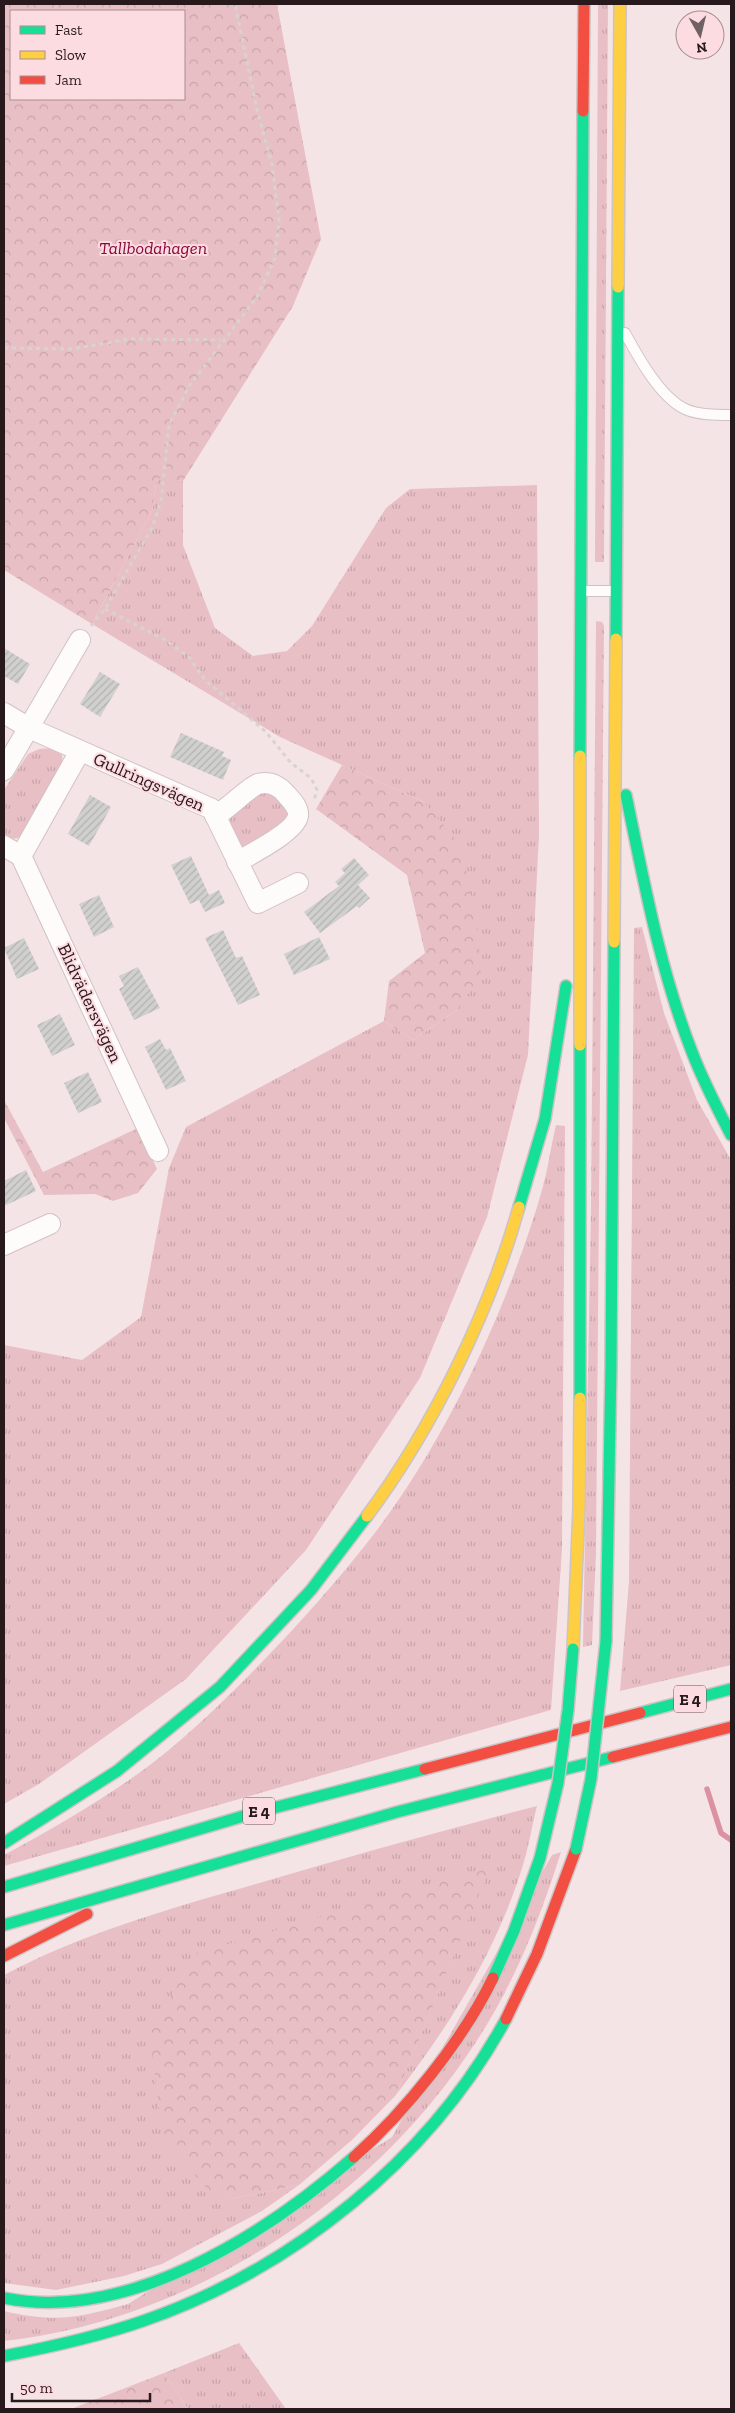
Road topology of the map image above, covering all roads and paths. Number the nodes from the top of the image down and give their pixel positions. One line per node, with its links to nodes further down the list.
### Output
1 (235, 4): 5 (path)
2 (584, 4): 8 (highway)
3 (620, 4): 4 (highway)
4 (618, 320): 7 (lane); 9 (highway)
5 (222, 340): 6 (path); 10 (path)
6 (4, 348)
7 (731, 415)
8 (580, 591): 9 (lane); 20 (highway)
9 (616, 591): 14 (highway)
10 (105, 609): 11 (path); 17 (path)
11 (80, 640): 13 (street)
12 (4, 713): 13 (street, Gullringsvägen)
13 (29, 728): 15 (street, Gullringsvägen); 16 (street)
14 (615, 742): 24 (highway); 36 (highway, bridge)
15 (80, 751): 18 (street, Gullringsvägen); 21 (street, Gullringsvägen)
16 (4, 770)
17 (298, 815): 18 (street, Gullringsvägen); 22 (street)
18 (215, 816): 22 (street, Gullringsvägen)
19 (4, 846): 21 (street)
20 (579, 851): 30 (highway); 35 (highway, bridge)
21 (21, 856): 25 (street, Blidvädersvägen)
22 (237, 862): 23 (street, Gullringsvägen)
23 (298, 883)
24 (731, 1135)
25 (158, 1151)
26 (50, 1224): 27 (street)
27 (4, 1245)
28 (731, 1689): 32 (highway, E 4)
29 (731, 1727): 31 (highway, E 4)
30 (4, 1843)
31 (161, 1879): 33 (highway, E 4); 34 (highway)
32 (4, 1887)
33 (4, 1925)
34 (4, 1956)
35 (4, 2298)
36 (4, 2356)

